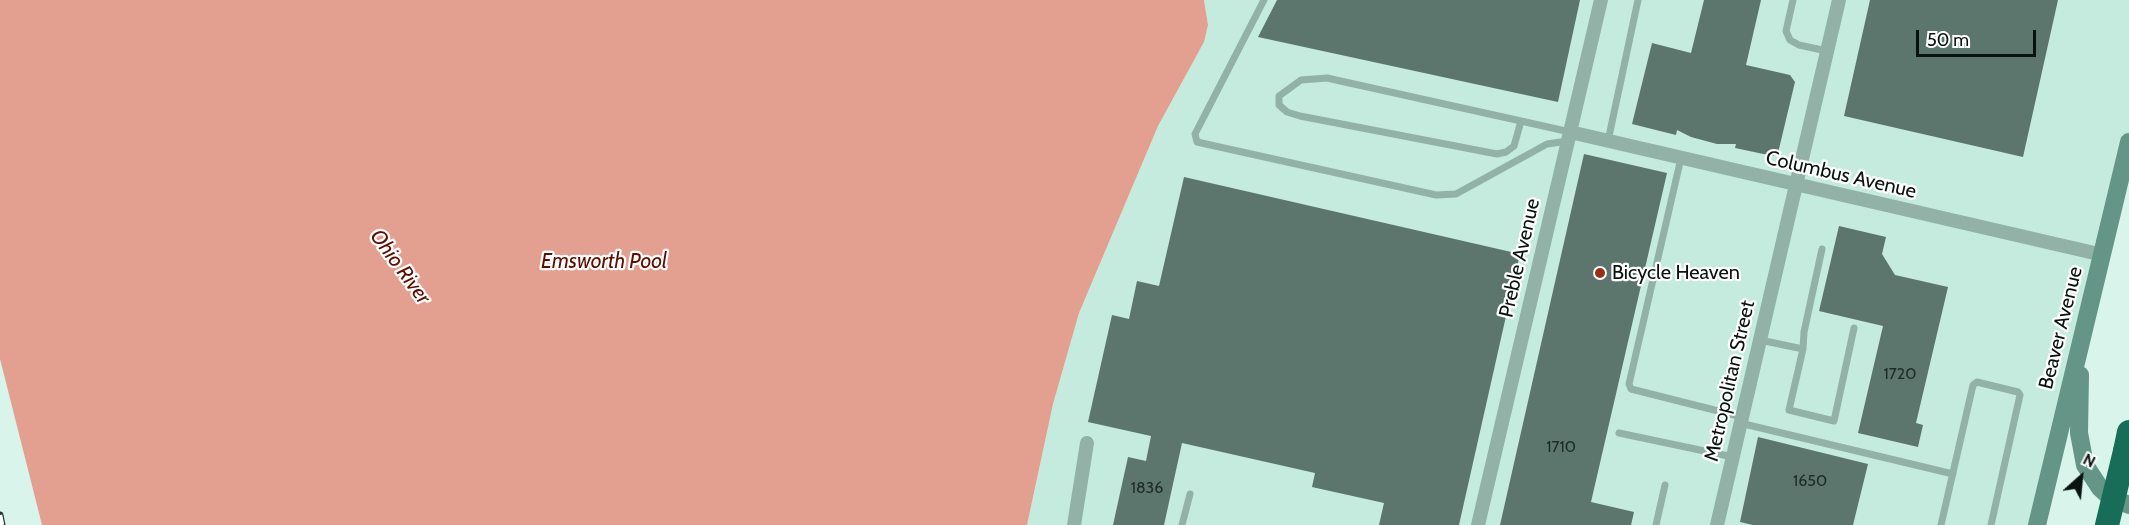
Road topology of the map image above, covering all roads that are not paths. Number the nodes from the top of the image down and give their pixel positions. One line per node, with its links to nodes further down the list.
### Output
1 (1264, 0): 8 (lane)
2 (1601, 0): 8 (street, Preble Avenue)
3 (1638, 0): 9 (lane)
4 (1793, 0): 6 (lane)
5 (1839, 0): 6 (street, Metropolitan Street)
6 (1827, 51): 12 (street, Metropolitan Street)
7 (1521, 121): 7 (lane); 8 (lane)
8 (1569, 136): 9 (street, Columbus Avenue); 30 (street, Preble Avenue)
9 (1608, 141): 11 (street, Columbus Avenue)
10 (2129, 142): 14 (main road, Beaver Avenue)
11 (1681, 158): 12 (street, Columbus Avenue); 19 (lane)
12 (1796, 185): 14 (street, Columbus Avenue); 16 (street, Metropolitan Street)
13 (1822, 249): 17 (lane)
14 (2103, 255): 18 (main road, Beaver Avenue)
15 (1854, 328): 17 (lane)
16 (1760, 340): 17 (lane); 19 (street, Metropolitan Street)
17 (1803, 350)
18 (2080, 352): 27 (main road); 35 (main road, Beaver Avenue)
19 (1741, 420): 23 (street, Metropolitan Street); 24 (lane)
20 (1619, 433): 23 (lane)
21 (2127, 442): 36 (highway, bridge)
22 (1087, 443): 28 (street)
23 (1733, 456): 32 (street, Metropolitan Street)
24 (1953, 474): 33 (lane); 34 (lane)
25 (1665, 485): 31 (lane)
26 (1190, 494): 29 (lane)
27 (2129, 505)
28 (1074, 525)
29 (1182, 525)
30 (1478, 525)
31 (1656, 525)
32 (1717, 525)
33 (1941, 525)
34 (1991, 525)
35 (2037, 525)
36 (2107, 525)

